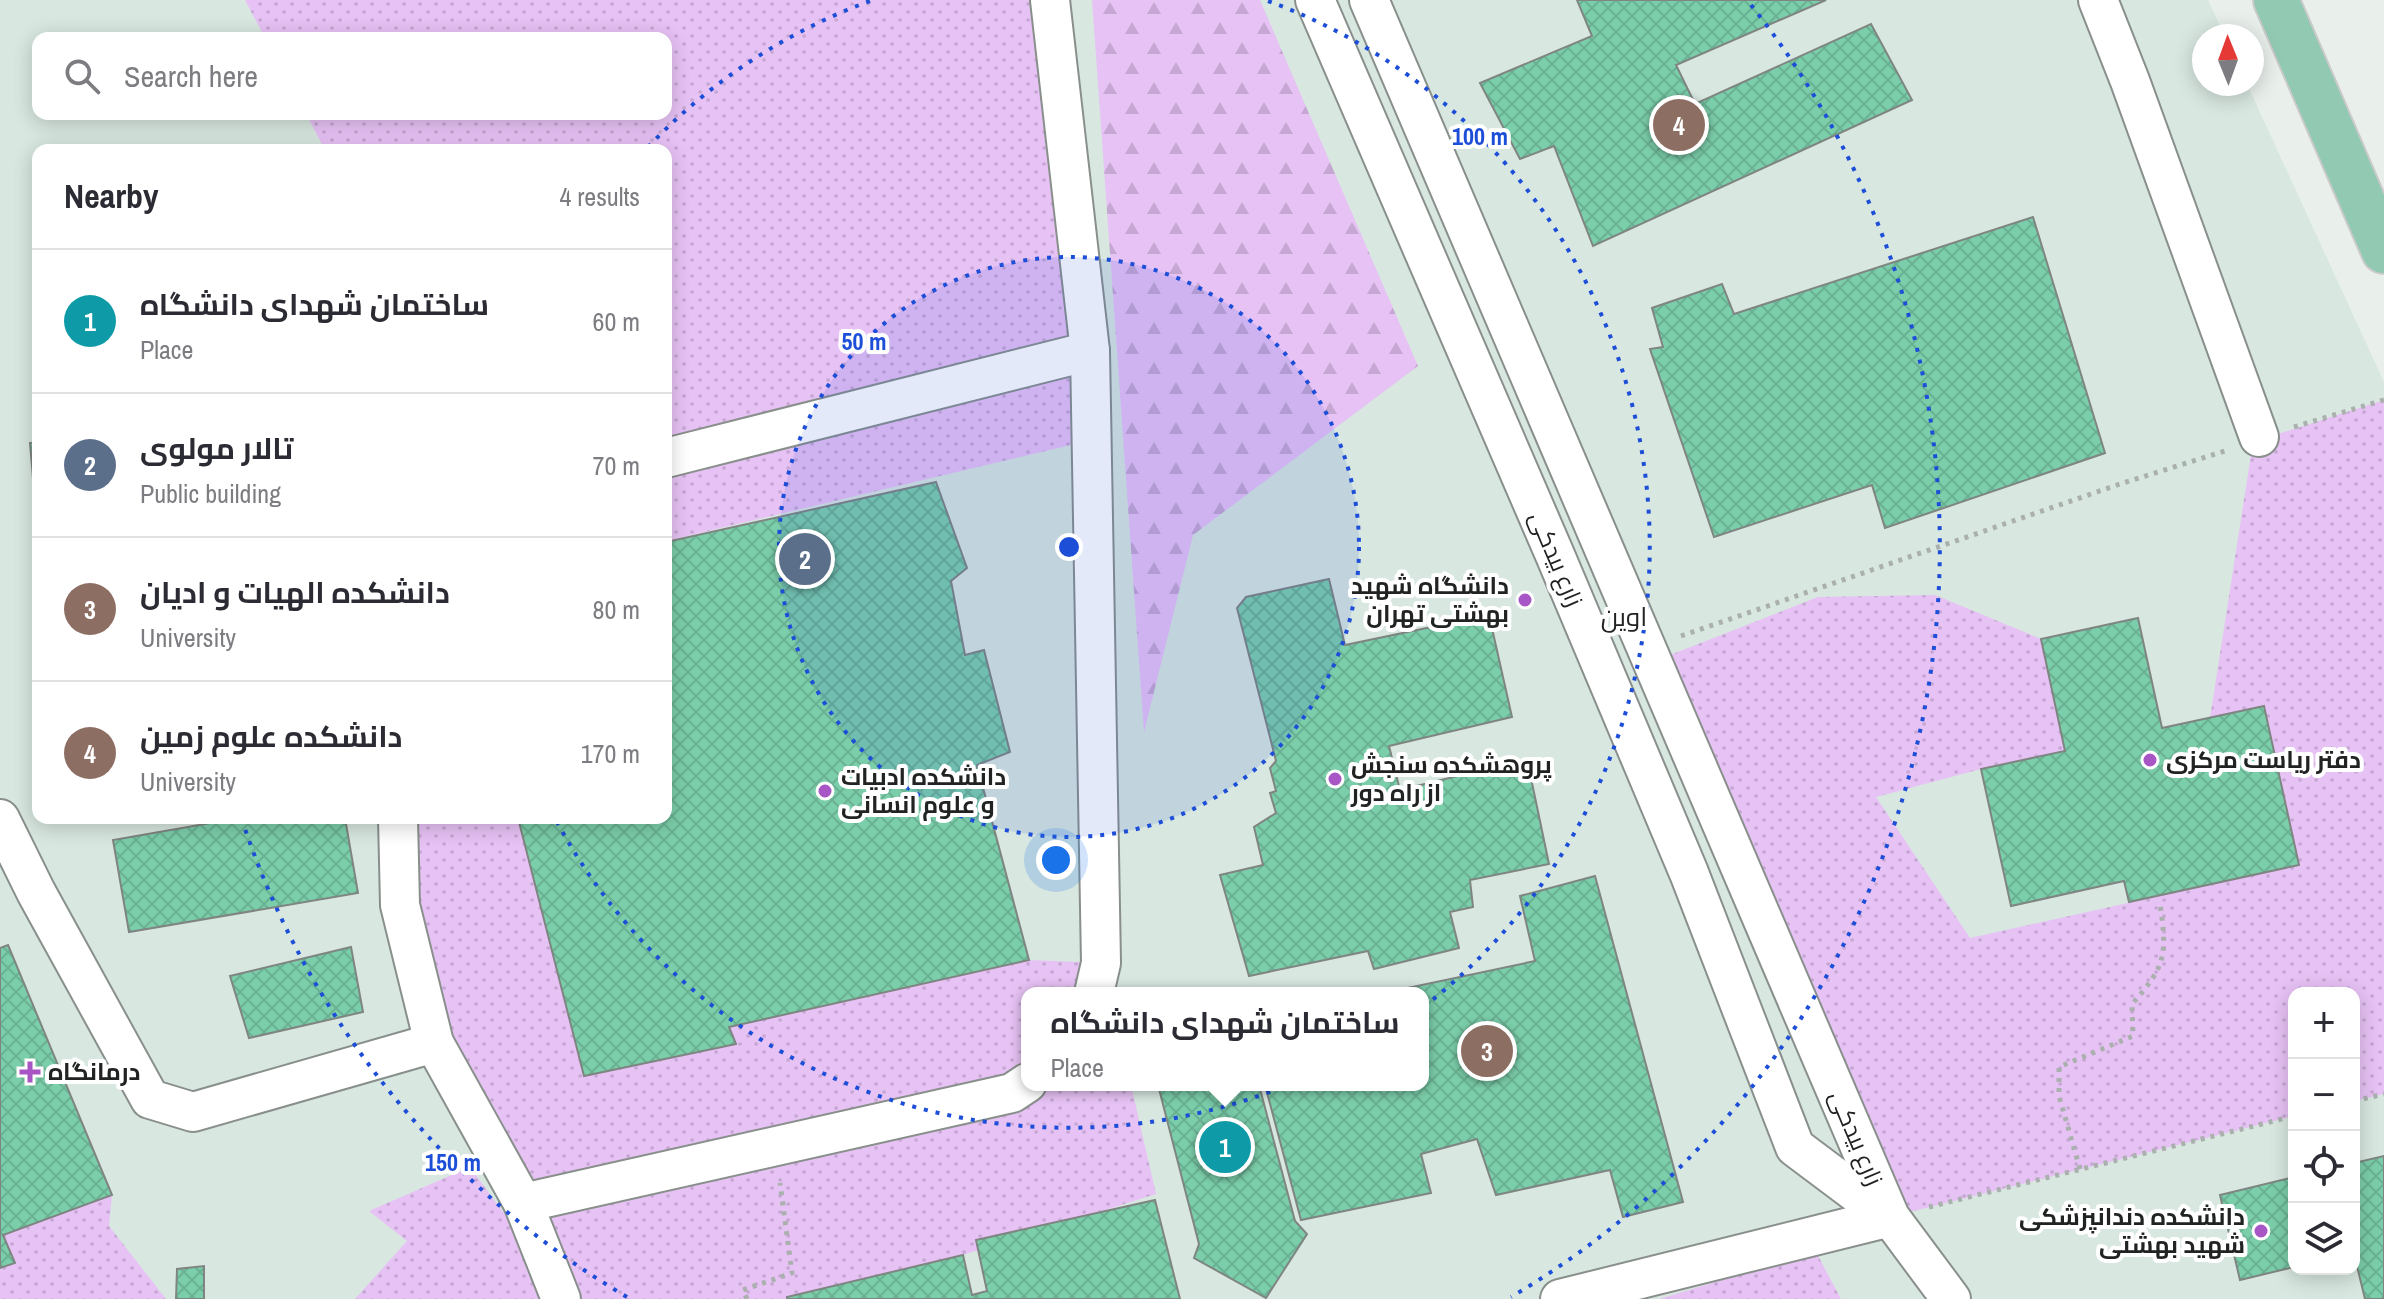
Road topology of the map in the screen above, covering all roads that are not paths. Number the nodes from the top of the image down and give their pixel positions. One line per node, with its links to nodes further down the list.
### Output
1 (1050, 0): 7 (lane)
2 (1315, 0): 16 (lane, زارع بیدکی)
3 (1369, 0): 16 (lane, زارع بیدکی)
4 (2098, 0): 8 (lane)
5 (2276, 0): 6 (main road)
6 (2384, 251)
7 (1090, 351): 9 (lane); 12 (lane)
8 (2259, 437)
9 (672, 456)
10 (0, 819): 13 (lane)
11 (398, 824): 13 (lane)
12 (1095, 987)
13 (434, 1043): 15 (lane)
14 (1021, 1087): 15 (lane)
15 (523, 1203): 17 (lane)
16 (1890, 1217): 18 (lane); 19 (lane, زارع بیدکی)
17 (561, 1299)
18 (1560, 1299)
19 (1951, 1299)

